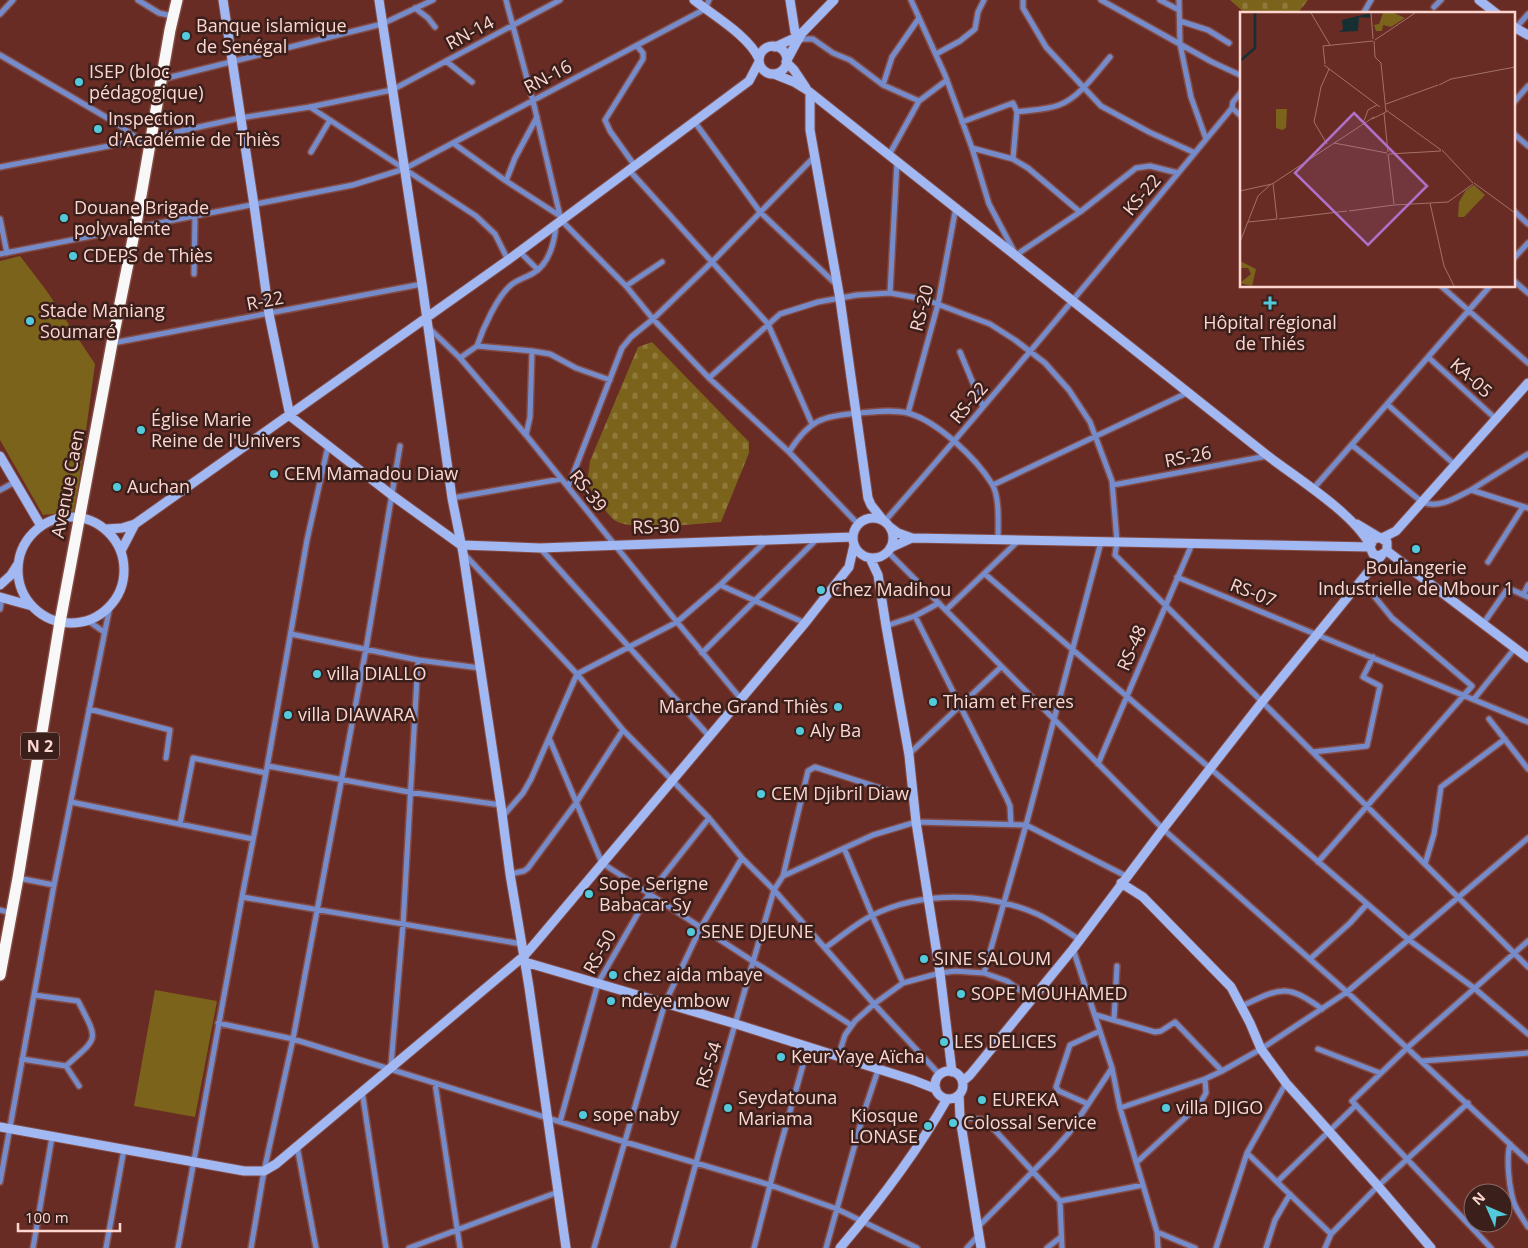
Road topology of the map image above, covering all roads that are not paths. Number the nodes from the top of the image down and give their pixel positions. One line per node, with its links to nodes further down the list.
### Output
1 (12, 0): 28 (street)
2 (138, 0): 30 (street)
3 (177, 0): 30 (highway, Avenue Caen / N 2)
4 (223, 0): 50 (street)
5 (379, 0): 33 (street)
6 (432, 0): 23 (street)
7 (506, 0): 34 (street)
8 (560, 0): 34 (street, RN-14)
9 (694, 0): 24 (street)
10 (709, 0): 24 (street)
11 (790, 0): 40 (street)
12 (834, 0): 40 (street)
13 (911, 0): 31 (street)
14 (984, 0): 45 (street)
15 (1023, 0): 60 (street)
16 (1101, 0): 42 (street)
17 (1160, 0): 25 (street)
18 (1179, 0): 25 (street)
19 (1371, 0): 26 (street)
20 (1441, 0): 22 (street)
21 (1483, 1): 27 (street)
22 (1434, 7)
23 (415, 8): 33 (street); 35 (street)
24 (705, 9): 38 (street); 43 (street, RN-16)
25 (1180, 10): 32 (street)
26 (1364, 12)
27 (1495, 12)
28 (0, 14)
29 (1528, 14): 36 (street)
30 (172, 16): 54 (highway, Avenue Caen / N 2)
31 (919, 18): 45 (street); 58 (street)
32 (1180, 21): 41 (street); 42 (street)
33 (382, 24): 50 (street); 61 (street)
34 (513, 26): 51 (street, RN-14); 65 (street)
35 (435, 27)
36 (1516, 27)
37 (1516, 29): 39 (street)
38 (737, 34): 44 (street); 48 (street)
39 (1528, 35)
40 (799, 37): 44 (street); 49 (street); 58 (street)
41 (1229, 43)
42 (1180, 44): 53 (street); 79 (street)
43 (637, 46): 65 (street, RN-16); 90 (street)
44 (773, 47): 48 (street); 49 (street)
45 (936, 54): 55 (street)
46 (0, 55): 78 (street)
47 (1110, 57): 60 (street)
48 (759, 60): 52 (street); 56 (street)
49 (786, 61): 52 (street); 62 (street)
50 (232, 62): 54 (street); 72 (street)
51 (446, 62): 57 (street); 61 (street, RN-14)
52 (772, 74): 56 (street); 62 (street)
53 (1240, 75)
54 (161, 80): 77 (highway, Avenue Caen / N 2)
55 (947, 80): 66 (street); 75 (street)
56 (749, 81): 74 (street)
57 (472, 82)
58 (883, 85): 66 (street)
59 (1528, 86): 64 (street)
60 (1084, 88): 69 (street); 84 (street)
61 (392, 90): 67 (street, RN-14); 91 (street)
62 (808, 92): 85 (street); 86 (street)
63 (1240, 93): 68 (street, KS-22)
64 (1516, 100)
65 (533, 101): 71 (street); 80 (street, RN-16)
66 (919, 101): 85 (street)
67 (310, 107): 72 (street, RN-14); 73 (street)
68 (1232, 108): 70 (street); 79 (street, KS-22)
69 (1017, 112): 75 (street); 87 (street)
70 (1240, 115)
71 (537, 117): 93 (street); 101 (street)
72 (240, 118): 77 (street, RN-14); 94 (street)
73 (330, 120): 83 (street); 91 (street)
74 (694, 121): 90 (street); 96 (street)
75 (962, 122): 82 (street)
76 (1516, 136): 81 (street)
77 (151, 137): 78 (street, RN-14); 103 (highway, Avenue Caen / N 2)
78 (140, 140): 89 (street, RN-14)
79 (1206, 140): 84 (street, KS-22)
80 (453, 143): 91 (street, RN-16); 93 (street)
81 (1528, 146)
82 (972, 148): 87 (street); 108 (street)
83 (311, 152)
84 (1195, 152): 92 (street, KS-22)
85 (889, 154): 88 (street)
86 (815, 156): 96 (street); 118 (street)
87 (1013, 159): 97 (street)
88 (897, 161): 95 (street); 121 (street)
89 (0, 167)
90 (632, 168): 101 (street); 112 (street)
91 (404, 169): 94 (street, RN-16); 110 (street); 116 (street)
92 (1178, 173): 97 (street); 124 (street, KS-22)
93 (506, 181): 101 (street)
94 (254, 204): 99 (street, RN-16); 127 (street)
95 (956, 207): 108 (street); 125 (street, RS-20)
96 (760, 212): 112 (street); 118 (street)
97 (1080, 212): 108 (street)
98 (1516, 213): 102 (street)
99 (196, 216): 103 (street, RN-16); 114 (street)
100 (0, 218): 106 (street)
101 (559, 220): 105 (street); 113 (street); 117 (street)
102 (1528, 224)
103 (136, 228): 106 (street, RN-16); 131 (highway, Avenue Caen / N 2)
104 (1528, 243): 109 (street)
105 (519, 251): 110 (street); 113 (street)
106 (7, 253): 107 (street, RN-16)
107 (0, 254)
108 (1016, 255): 124 (street)
109 (1516, 256)
110 (508, 260): 129 (street)
111 (662, 262): 117 (street)
112 (712, 263): 128 (street); 130 (street)
113 (538, 270): 132 (street)
114 (194, 274)
115 (1516, 283): 122 (street)
116 (422, 284): 127 (street, R-22); 129 (street)
117 (626, 286): 128 (street)
118 (837, 286): 123 (street)
119 (1443, 288): 126 (street)
120 (1488, 288): 126 (street)
121 (890, 293): 123 (street); 125 (street)
122 (1528, 293)
123 (840, 299): 130 (street); 145 (street)
124 (1073, 300): 134 (street, RS-22); 142 (street)
125 (938, 304): 134 (street); 146 (street, RS-20)
126 (1469, 310): 136 (street); 138 (street)
127 (269, 314): 131 (street, R-22); 147 (street)
128 (653, 319): 139 (street); 140 (street)
129 (427, 323): 137 (street, RS-39); 147 (street); 170 (street)
130 (768, 324): 139 (street); 149 (street)
131 (112, 343): 174 (highway, Avenue Caen / N 2)
132 (477, 346): 133 (street); 137 (street)
133 (532, 351): 140 (street); 150 (street)
134 (1030, 351): 144 (street, RS-22); 151 (street)
135 (960, 352): 144 (street)
136 (1428, 357): 143 (street); 148 (street, KA-05)
137 (460, 358): 150 (street, RS-39)
138 (1528, 363)
139 (709, 378): 156 (street)
140 (610, 380): 165 (street)
141 (1528, 383): 148 (street)
142 (1190, 392): 151 (street); 159 (street)
143 (1387, 404): 154 (street); 160 (street)
144 (983, 407): 152 (street, RS-22)
145 (857, 413): 146 (street); 149 (street); 171 (street)
146 (908, 413): 152 (street)
147 (290, 416): 153 (street); 178 (street)
148 (1496, 419): 160 (street)
149 (812, 424): 156 (street)
150 (526, 435): 161 (street, RS-39)
151 (1096, 437): 163 (street); 164 (street)
152 (954, 442): 163 (street); 176 (street, RS-22)
153 (328, 445): 169 (street); 228 (street)
154 (1352, 445): 167 (street); 172 (street)
155 (400, 446): 169 (street)
156 (789, 452): 175 (street)
157 (1527, 455): 168 (street)
158 (0, 456): 162 (street)
159 (1268, 456): 164 (street, RS-26); 167 (street)
160 (1455, 464): 172 (street)
161 (561, 480): 165 (street, RS-39); 170 (street)
162 (15, 482): 166 (street); 179 (street)
163 (993, 485): 186 (street)
164 (1113, 485): 190 (street)
165 (568, 487): 191 (street, RS-39)
166 (0, 490)
167 (1313, 490): 177 (street)
168 (1471, 490): 172 (street); 173 (street)
169 (393, 496): 195 (street); 232 (street)
170 (452, 498): 195 (street)
171 (868, 498): 175 (street); 176 (street)
172 (1422, 502): 180 (street)
173 (1526, 507): 200 (street)
174 (79, 517): 179 (street); 181 (street); 222 (highway, Avenue Caen / N 2)
175 (859, 523): 176 (street); 188 (street)
176 (886, 523): 183 (street); 197 (street)
177 (1354, 523): 182 (street); 193 (street)
178 (135, 524): 181 (street); 196 (street)
179 (41, 526): 201 (street)
180 (1400, 527): 182 (street); 198 (street)
181 (106, 529): 196 (street)
182 (1380, 537): 193 (street); 198 (street)
183 (912, 538): 186 (street); 197 (street)
184 (818, 539): 185 (street, RS-30); 188 (street, RS-30); 213 (street)
185 (766, 540): 191 (street, RS-30); 209 (street)
186 (998, 540): 187 (street)
187 (1018, 540): 189 (street); 204 (street)
188 (853, 541): 199 (street); 202 (street)
189 (1101, 542): 190 (street); 233 (street)
190 (1117, 542): 192 (street); 215 (street)
191 (614, 544): 194 (street, RS-30); 223 (street, RS-39)
192 (1192, 544): 193 (street); 206 (street, RS-48)
193 (1370, 547): 198 (street); 203 (street)
194 (540, 548): 195 (street, RS-30); 230 (street)
195 (462, 549): 239 (street); 240 (street)
196 (121, 551): 217 (street)
197 (887, 551): 199 (street); 205 (street); 214 (street)
198 (1386, 551): 203 (street); 225 (street)
199 (867, 557): 202 (street); 205 (street)
200 (1488, 562)
201 (18, 564): 208 (street); 216 (street)
202 (849, 567): 224 (street)
203 (1368, 572): 207 (street)
204 (985, 574): 219 (street); 233 (street)
205 (878, 576): 226 (street)
206 (1177, 577): 215 (street, RS-48); 229 (street, RS-07)
207 (1361, 580): 229 (street); 241 (street)
208 (0, 585)
209 (720, 585): 213 (street); 223 (street)
210 (1528, 585): 211 (street)
211 (1525, 596): 225 (street)
212 (1, 597): 216 (street); 218 (street)
213 (756, 601): 224 (street); 234 (street)
214 (939, 603): 219 (street); 220 (street)
215 (1165, 605): 242 (street, RS-48); 245 (street)
216 (32, 606): 222 (street)
217 (110, 606): 221 (street); 227 (street)
218 (0, 609)
219 (946, 610): 238 (street)
220 (916, 616): 226 (street); 246 (street)
221 (88, 620): 222 (street); 227 (street)
222 (60, 622): 287 (highway, Avenue Caen / N 2)
223 (676, 622): 230 (street); 234 (street, RS-39)
224 (805, 623): 243 (street)
225 (1483, 624): 231 (street)
226 (886, 626): 256 (street)
227 (104, 632): 247 (street)
228 (291, 634): 232 (street); 259 (street)
229 (1318, 634): 235 (street, RS-07); 245 (street)
230 (629, 647): 240 (street); 252 (street)
231 (1515, 648): 236 (street); 244 (street)
232 (366, 649): 237 (street); 263 (street)
233 (1072, 650): 242 (street); 249 (street)
234 (702, 653): 243 (street, RS-39)
235 (1373, 657): 241 (street, RS-07); 255 (street)
236 (1528, 658)
237 (418, 660): 239 (street); 265 (street)
238 (1001, 666): 246 (street); 249 (street)
239 (480, 668): 269 (street)
240 (577, 674): 251 (street); 253 (street)
241 (1464, 695): 244 (street, RS-07); 270 (street)
242 (1126, 697): 258 (street, RS-48); 260 (street)
243 (741, 699): 252 (street)
244 (1474, 699): 250 (street, RS-07)
245 (1262, 702): 255 (street); 260 (street)
246 (961, 706): 256 (street); 275 (street)
247 (89, 709): 257 (street); 267 (street)
248 (1489, 719): 254 (street)
249 (1054, 720): 258 (street); 276 (street)
250 (1528, 722)
251 (623, 730): 264 (street); 268 (street)
252 (709, 736): 264 (street)
253 (549, 738): 268 (street); 271 (street)
254 (1505, 738): 261 (street); 284 (street)
255 (1313, 752): 270 (street)
256 (909, 755): 266 (street)
257 (166, 758)
258 (1098, 764): 277 (street)
259 (268, 766): 262 (street); 263 (street)
260 (1210, 769): 277 (street); 282 (street)
261 (1528, 770)
262 (266, 773): 274 (street); 279 (street)
263 (342, 780): 265 (street); 297 (street)
264 (672, 780): 272 (street); 283 (street)
265 (410, 792): 269 (street); 300 (street)
266 (914, 799): 273 (street); 286 (street, RS-54)
267 (71, 802): 274 (street); 289 (street)
268 (576, 803): 283 (street); 285 (street)
269 (501, 806): 271 (street)
270 (1367, 806): 282 (street); 284 (street)
271 (503, 816): 285 (street)
272 (709, 818): 281 (street); 291 (street, RS-50)
273 (916, 822): 275 (street); 280 (street); 294 (street)
274 (180, 824): 279 (street)
275 (1010, 825): 276 (street)
276 (1026, 825): 288 (street); 295 (street)
277 (1163, 829): 288 (street); 309 (street)
278 (1528, 838): 293 (street)
279 (253, 839): 292 (street)
280 (844, 848): 286 (street); 299 (street)
281 (742, 858): 290 (street); 301 (street)
282 (1318, 862): 296 (street)
283 (602, 863): 291 (street); 310 (street)
284 (1425, 864): 293 (street)
285 (510, 874): 305 (street)
286 (782, 876): 290 (street, RS-54)
287 (18, 878): 289 (street); 298 (highway, Avenue Caen / N 2)
288 (1124, 879): 302 (street); 325 (street)
289 (54, 885): 321 (street)
290 (774, 890): 306 (street); 311 (street, RS-54)
291 (650, 894): 301 (street); 317 (street, RS-50)
292 (242, 897): 297 (street); 329 (street)
293 (1458, 897): 303 (street); 308 (street)
294 (928, 898): 295 (street); 299 (street); 314 (street)
295 (1004, 903): 302 (street); 315 (street)
296 (1367, 904): 303 (street); 309 (street)
297 (317, 909): 300 (street); 334 (street)
298 (6, 912): 316 (highway, Avenue Caen / N 2)
299 (872, 916): 306 (street); 318 (street)
300 (402, 925): 305 (street); 344 (street)
301 (701, 927): 311 (street); 323 (street)
302 (1080, 940): 307 (street)
303 (1409, 940): 319 (street); 320 (street)
304 (1528, 941): 308 (street)
305 (522, 944): 310 (street)
306 (825, 948): 324 (street)
307 (1074, 949): 322 (street); 327 (street)
308 (1514, 953): 313 (street); 319 (street)
309 (1310, 958): 320 (street)
310 (524, 959): 317 (street); 344 (street); 364 (street)
311 (753, 962): 330 (street, RS-54); 331 (street)
312 (1117, 966): 328 (street)
313 (1528, 967)
314 (940, 972): 315 (street); 318 (street); 349 (street)
315 (984, 973): 322 (street)
316 (0, 975)
317 (598, 983): 323 (street); 365 (street, RS-50)
318 (902, 983): 324 (street)
319 (1474, 988): 333 (street); 336 (street)
320 (1347, 992): 326 (street); 336 (street)
321 (34, 995): 341 (street); 343 (street)
322 (1032, 1000): 349 (street)
323 (665, 1003): 330 (street); 371 (street)
324 (874, 1004): 331 (street); 349 (street)
325 (1242, 1006): 326 (street); 337 (street)
326 (1322, 1009): 337 (street)
327 (1096, 1015): 328 (street); 332 (street)
328 (1114, 1019): 347 (street)
329 (218, 1024): 334 (street); 378 (street)
330 (736, 1024): 335 (street); 380 (street, RS-54)
331 (851, 1025): 340 (street)
332 (1100, 1031): 345 (street); 360 (street)
333 (1528, 1034)
334 (293, 1039): 344 (street); 381 (street)
335 (808, 1047): 340 (street); 385 (street)
336 (1407, 1048): 342 (street); 348 (street)
337 (1261, 1049): 347 (street); 353 (street)
338 (1318, 1049): 348 (street)
339 (1528, 1053): 342 (street)
340 (838, 1057): 346 (street)
341 (22, 1058): 343 (street); 368 (street)
342 (1422, 1062): 359 (street)
343 (66, 1066): 354 (street)
344 (389, 1067): 352 (street); 355 (street)
345 (1112, 1068): 360 (street); 362 (street)
346 (878, 1070): 351 (street); 391 (street)
347 (1222, 1071): 350 (street)
348 (1380, 1074): 361 (street)
349 (949, 1076): 351 (street); 356 (street); 357 (street)
350 (1205, 1079): 362 (street); 379 (street)
351 (913, 1080): 356 (street)
352 (435, 1083): 364 (street); 394 (street)
353 (1286, 1083): 369 (street); 375 (street)
354 (79, 1086)
355 (362, 1091): 373 (street); 404 (street)
356 (937, 1091): 358 (street); 366 (street)
357 (959, 1095): 358 (street); 363 (street)
358 (948, 1099): 363 (street); 366 (street)
359 (1468, 1103): 372 (street); 376 (street)
360 (1088, 1104): 382 (street)
361 (1356, 1105): 369 (street); 376 (street)
362 (1120, 1108): 379 (street)
363 (960, 1116): 382 (street); 395 (street)
364 (546, 1117): 365 (street); 388 (street)
365 (560, 1122): 371 (street)
366 (932, 1126): 392 (street)
367 (0, 1127): 368 (street)
368 (10, 1129): 370 (street); 383 (street)
369 (1329, 1132): 384 (street); 387 (street)
370 (52, 1137): 374 (street); 399 (street)
371 (625, 1142): 380 (street); 408 (street)
372 (1510, 1144): 377 (street); 393 (street)
373 (297, 1146): 381 (street); 403 (street)
374 (124, 1149): 378 (street); 400 (street)
375 (1247, 1154): 384 (street); 420 (street)
376 (1408, 1158): 387 (street); 424 (street)
377 (1527, 1159)
378 (193, 1161): 381 (street); 401 (street)
379 (1137, 1162): 386 (street)
380 (696, 1163): 385 (street); 409 (street, RS-54)
381 (264, 1171): 402 (street)
382 (1032, 1172): 390 (street); 395 (street)
383 (0, 1182)
384 (1277, 1182): 389 (street)
385 (770, 1185): 391 (street); 410 (street)
386 (1143, 1186): 390 (street); 396 (street)
387 (1378, 1186): 397 (street); 423 (street)
388 (558, 1192): 394 (street); 407 (street)
389 (1290, 1194): 397 (street); 421 (street)
390 (1060, 1201): 398 (street)
391 (837, 1209): 392 (street); 411 (street)
392 (863, 1221): 412 (street); 413 (street)
393 (1528, 1227)
394 (457, 1230): 405 (street); 406 (street)
395 (978, 1232): 414 (street); 415 (street)
396 (1158, 1232): 418 (street); 419 (street)
397 (1331, 1234): 422 (street)
398 (1061, 1237): 416 (street); 417 (street)
399 (33, 1248)
400 (106, 1248)
401 (178, 1248)
402 (251, 1248)
403 (316, 1248)
404 (386, 1248)
405 (409, 1248)
406 (460, 1248)
407 (566, 1248)
408 (594, 1248)
409 (673, 1248)
410 (754, 1248)
411 (826, 1248)
412 (840, 1248)
413 (918, 1248)
414 (967, 1248)
415 (981, 1248)
416 (1047, 1248)
417 (1062, 1248)
418 (1158, 1248)
419 (1196, 1248)
420 (1216, 1248)
421 (1266, 1248)
422 (1325, 1248)
423 (1431, 1248)
424 (1491, 1248)

